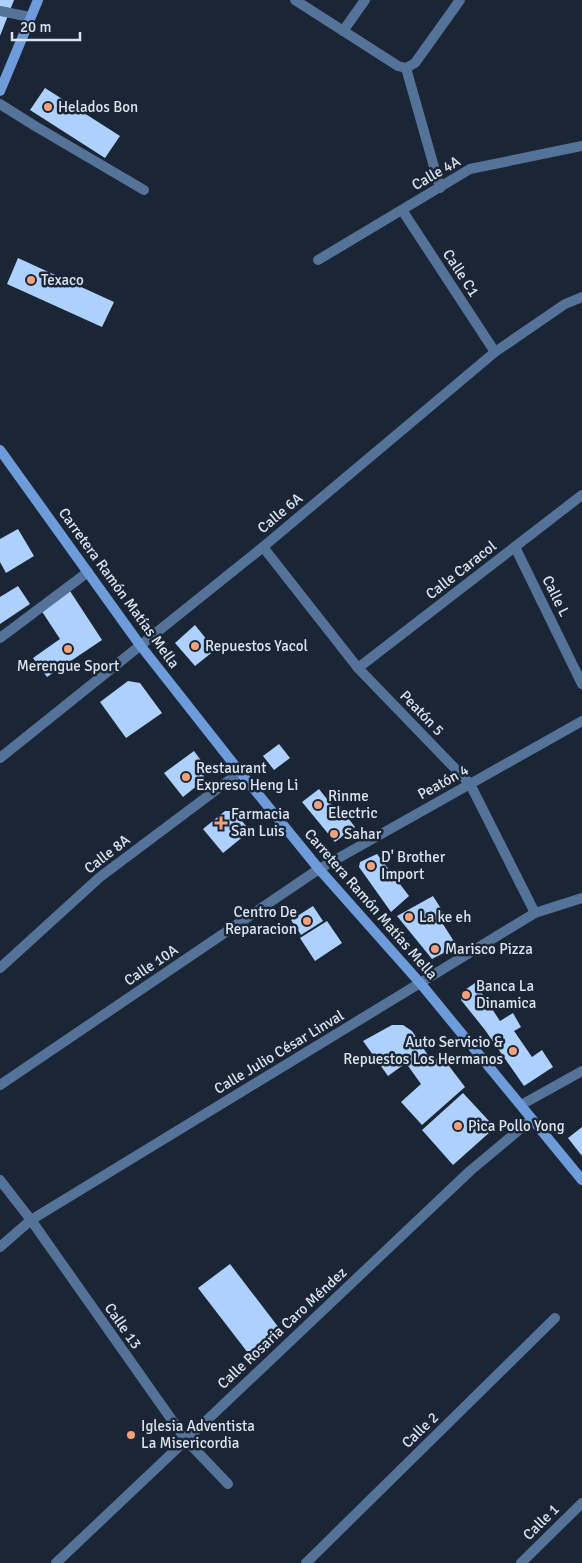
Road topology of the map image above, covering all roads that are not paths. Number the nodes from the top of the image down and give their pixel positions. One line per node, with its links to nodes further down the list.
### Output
1 (38, 0): 6 (main road)
2 (295, 0): 7 (street)
3 (364, 0): 7 (street)
4 (460, 0): 8 (street)
5 (0, 11): 6 (street)
6 (30, 17): 9 (main road)
7 (343, 31): 8 (street)
8 (406, 68): 12 (street)
9 (0, 91)
10 (0, 104): 13 (street)
11 (582, 146): 12 (street, Calle 4A)
12 (440, 188): 14 (street, Calle 4A)
13 (144, 190)
14 (402, 210): 15 (street, Calle 4A); 17 (street, Calle C1)
15 (318, 260)
16 (582, 297): 17 (street, Calle 6A)
17 (495, 352): 20 (street, Calle 6A)
18 (0, 450): 22 (main road, Carretera Ramón Matías Mella)
19 (582, 495): 21 (street, Calle Caracol)
20 (263, 547): 24 (street, Calle 6A); 25 (street, Peatón 5)
21 (515, 547): 25 (street, Calle Caracol); 26 (street, Calle L)
22 (88, 572): 23 (street); 24 (main road, Carretera Ramón Matías Mella)
23 (0, 638)
24 (140, 645): 28 (street, Calle 6A); 29 (main road, Carretera Ramón Matías Mella)
25 (358, 668): 30 (street, Peatón 5)
26 (582, 684)
27 (582, 721): 30 (street, Peatón 4)
28 (0, 758)
29 (240, 772): 31 (main road, Carretera Ramón Matías Mella); 34 (street, Calle 8A)
30 (470, 784): 31 (street, Peatón 4); 33 (street, Peatón 5)
31 (319, 869): 35 (main road, Carretera Ramón Matías Mella); 37 (street, Calle 10A)
32 (582, 898): 33 (street, Calle Julio César Linval)
33 (535, 914): 35 (street, Calle Julio César Linval)
34 (0, 968)
35 (421, 984): 38 (main road, Carretera Ramón Matías Mella); 42 (street, Calle Julio César Linval)
36 (582, 1071): 38 (street)
37 (0, 1085)
38 (521, 1105): 39 (main road, Carretera Ramón Matías Mella)
39 (532, 1119): 41 (main road, Carretera Ramón Matías Mella); 45 (street, Calle Rosaria Caro Méndez)
40 (0, 1180): 42 (street, Calle 13)
41 (582, 1180)
42 (31, 1220): 43 (street, Calle Julio César Linval); 45 (street, Calle 13)
43 (0, 1247)
44 (555, 1318): 49 (street, Calle 2)
45 (186, 1440): 46 (street, Calle 13); 48 (street, Calle Rosaria Caro Méndez)
46 (228, 1484)
47 (582, 1502): 50 (street, Calle 1)
48 (56, 1563)
49 (306, 1563)
50 (521, 1563)

